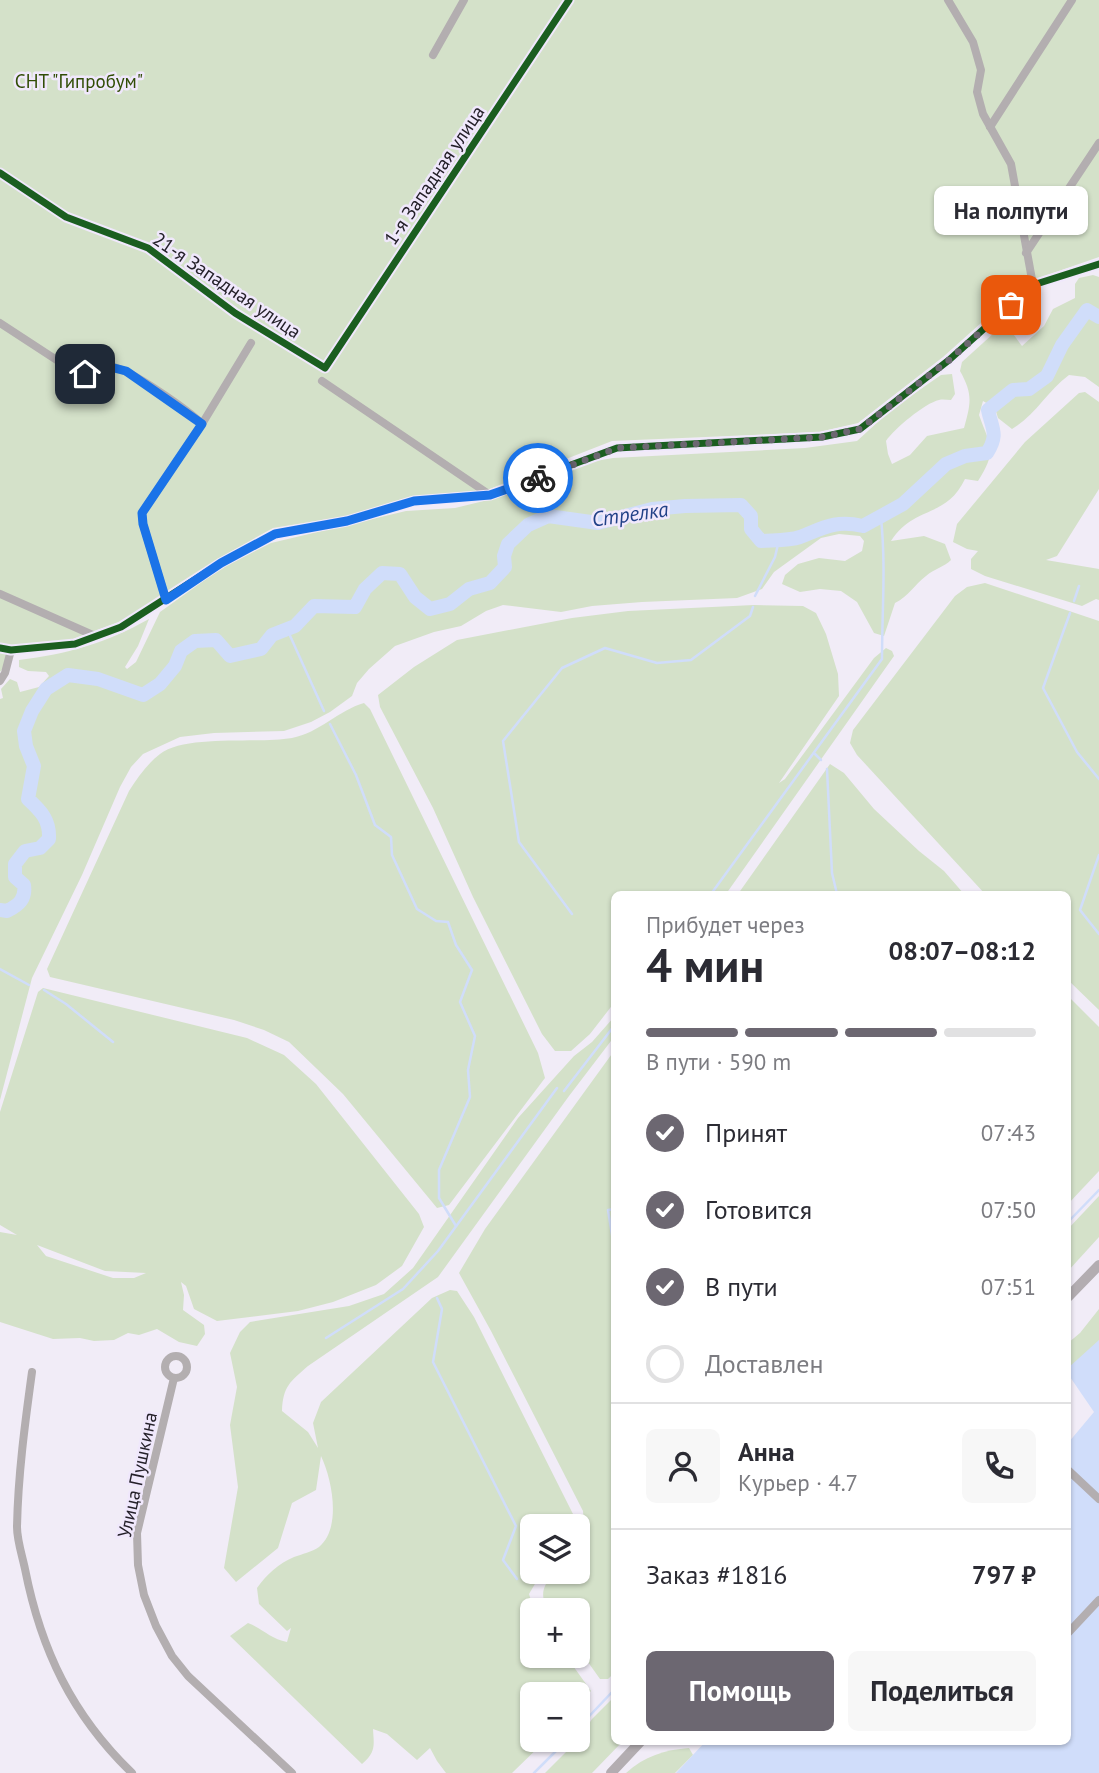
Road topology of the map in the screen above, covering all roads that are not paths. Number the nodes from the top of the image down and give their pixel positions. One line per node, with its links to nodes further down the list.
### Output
1 (464, 0): 5 (street)
2 (569, 0): 14 (street, 1-я Западная улица)
3 (948, 0): 6 (street)
4 (1072, 0): 6 (street)
5 (433, 55)
6 (990, 127): 9 (street)
7 (1099, 143): 9 (street)
8 (0, 173): 14 (street, 21-я Западная улица)
9 (1027, 253): 11 (street)
10 (1099, 264): 11 (street)
11 (1033, 285): 17 (street)
12 (0, 323): 16 (street)
13 (251, 343): 16 (street)
14 (325, 368)
15 (322, 381): 17 (street)
16 (202, 424): 19 (street)
17 (490, 495): 19 (street)
18 (0, 594): 20 (street)
19 (166, 600): 20 (street)
20 (95, 636): 22 (street)
21 (0, 649): 22 (street)
22 (11, 650): 23 (street)
23 (0, 681)
24 (1099, 1265): 25 (main road)
25 (1071, 1294)
26 (32, 1372): 33 (street)
27 (174, 1378): 34 (street, Улица Пушкина)
28 (1071, 1473): 29 (street)
29 (1099, 1499)
30 (1099, 1600): 31 (street)
31 (1071, 1630)
32 (637, 1745): 35 (main road)
33 (132, 1773)
34 (292, 1773)
35 (611, 1773)

